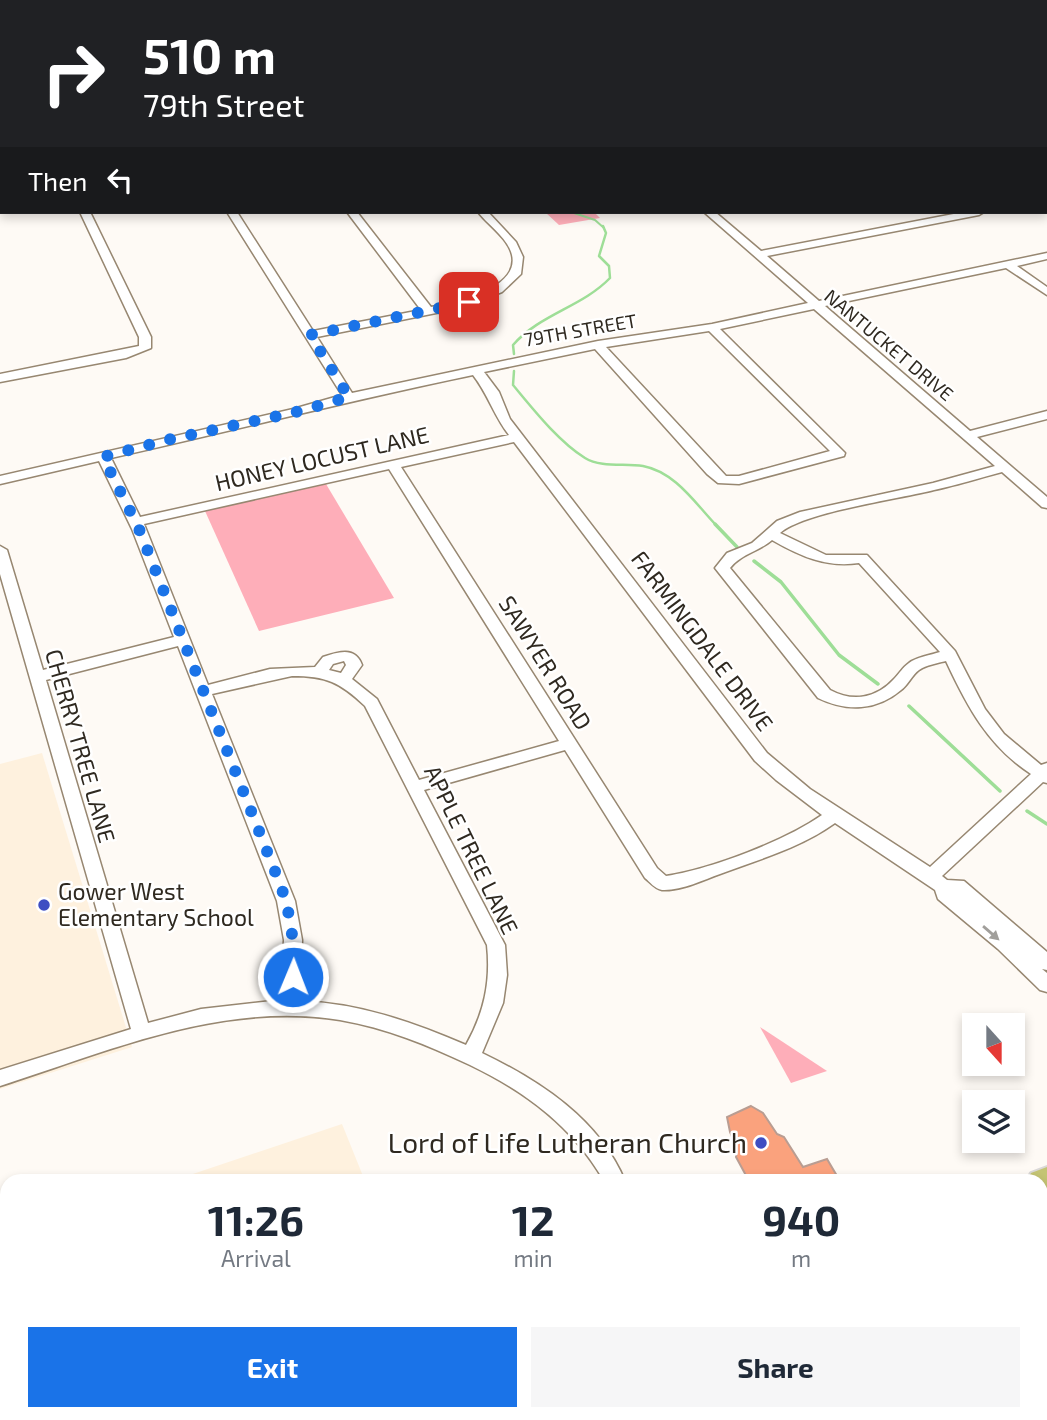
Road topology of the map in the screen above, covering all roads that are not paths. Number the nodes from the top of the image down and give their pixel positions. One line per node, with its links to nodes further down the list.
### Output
1 (86, 214): 17 (street)
2 (233, 214): 14 (street)
3 (354, 214): 12 (street)
4 (484, 214): 12 (street)
5 (716, 214): 7 (street, NANTUCKET DRIVE)
6 (969, 214): 7 (street)
7 (758, 255): 11 (street, NANTUCKET DRIVE)
8 (1047, 256): 9 (street, 79TH STREET)
9 (1008, 264): 10 (street); 11 (street, 79TH STREET)
10 (1047, 292)
11 (815, 305): 13 (street, 79TH STREET); 20 (street, NANTUCKET DRIVE)
12 (428, 311): 14 (street)
13 (712, 327): 15 (street, 79TH STREET); 15 (street)
14 (310, 335): 18 (street)
15 (598, 345): 16 (street, 79TH STREET)
16 (476, 370): 18 (street, 79TH STREET); 21 (street, FARMINGDALE DRIVE)
17 (0, 378)
18 (349, 397): 22 (street, 79TH STREET)
19 (1047, 415): 20 (street)
20 (968, 435): 24 (street, NANTUCKET DRIVE)
21 (517, 437): 23 (street, HONEY LOCUST LANE); 37 (street, FARMINGDALE DRIVE)
22 (103, 457): 25 (street, 79TH STREET); 27 (street)
23 (393, 465): 27 (street, HONEY LOCUST LANE); 34 (street, SAWYER ROAD)
24 (1004, 467): 26 (street, NANTUCKET DRIVE); 28 (street)
25 (0, 480)
26 (1047, 504)
27 (136, 522): 30 (street)
28 (771, 534): 31 (street); 31 (street)
29 (0, 551): 32 (street, CHERRY TREE LANE)
30 (183, 640): 32 (street); 33 (street)
31 (950, 654): 35 (street)
32 (36, 677): 42 (street, CHERRY TREE LANE)
33 (203, 691): 36 (street, APPLE TREE LANE); 41 (street)
34 (570, 743): 36 (street); 37 (street, SAWYER ROAD)
35 (1045, 773): 38 (street)
36 (415, 788): 43 (street, APPLE TREE LANE)
37 (834, 815): 38 (street, FARMINGDALE DRIVE)
38 (937, 881): 39 (street, FARMINGDALE DRIVE); 40 (street, FARMINGDALE DRIVE, one-way to 40)
39 (1047, 963)
40 (1047, 985)
41 (290, 1008): 42 (street); 43 (street)
42 (142, 1034): 44 (street)
43 (470, 1056): 45 (street)
44 (0, 1078)
45 (610, 1174)

